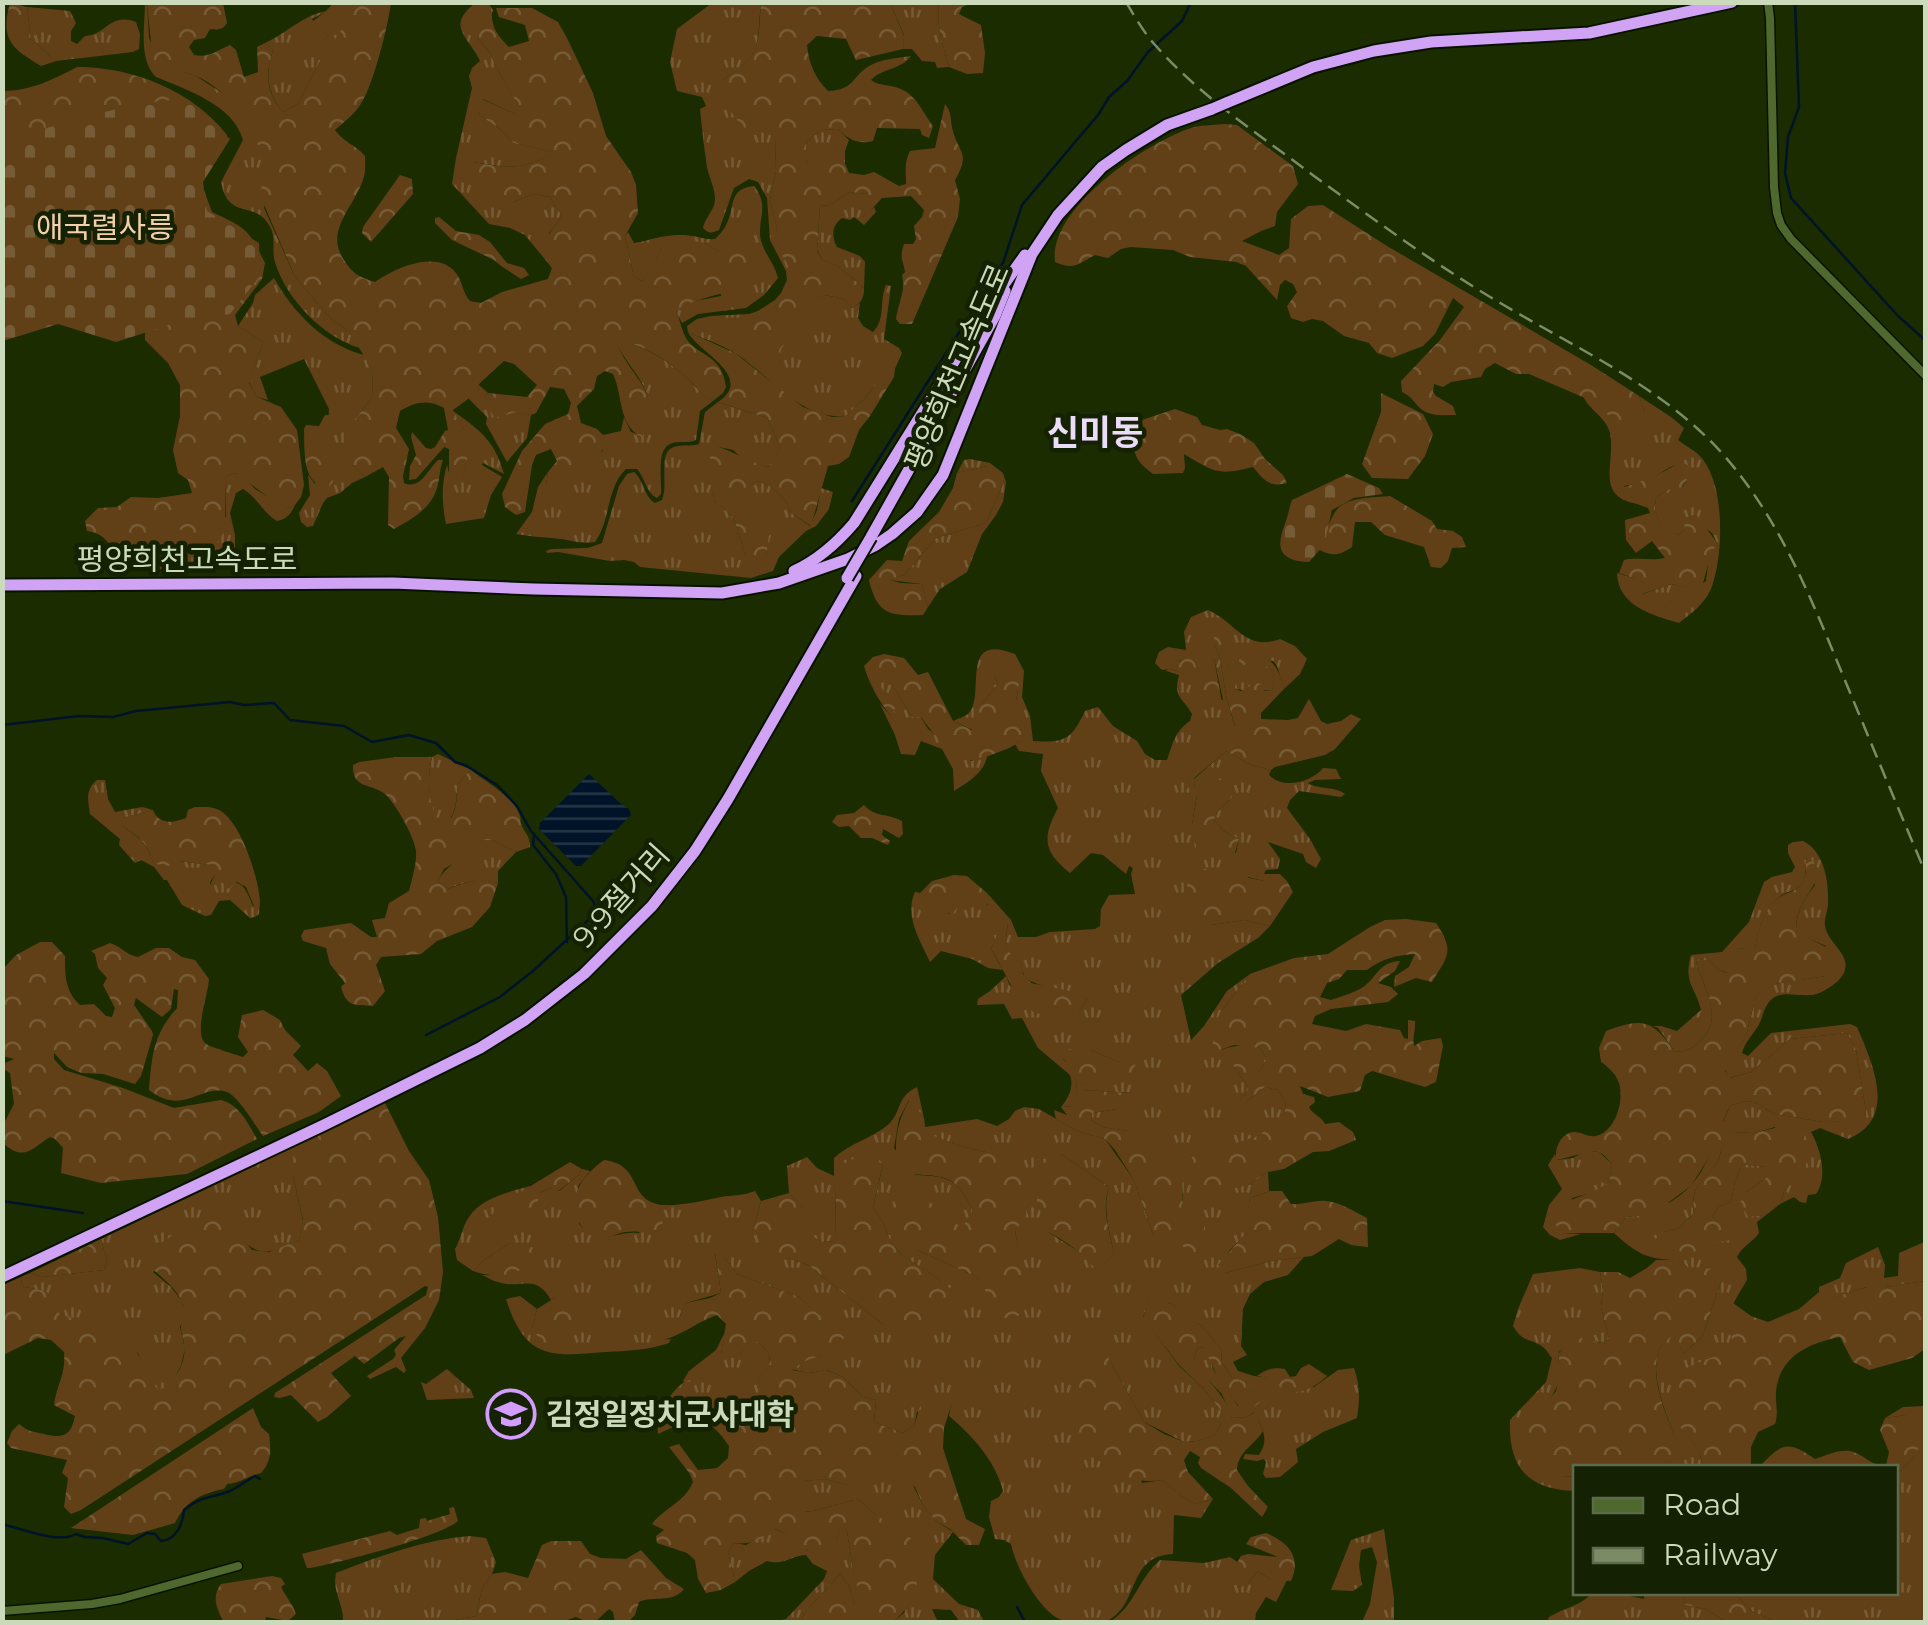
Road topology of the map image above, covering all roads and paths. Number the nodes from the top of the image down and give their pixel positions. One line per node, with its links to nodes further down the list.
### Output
1 (1710, 2): 4 (highway, 평양희천고속도로)
2 (1732, 2): 4 (highway, 평양희천고속도로)
3 (1768, 2): 6 (main road)
4 (1217, 104): 5 (highway, 평양희천고속도로)
5 (1017, 277): 7 (highway, 평양희천고속도로); 7 (highway, 평양희천고속도로); 8 (highway, 9·9절거리, bridge)
6 (1926, 376)
7 (2, 583)
8 (2, 1273)
9 (238, 1566): 10 (main road)
10 (2, 1611)

